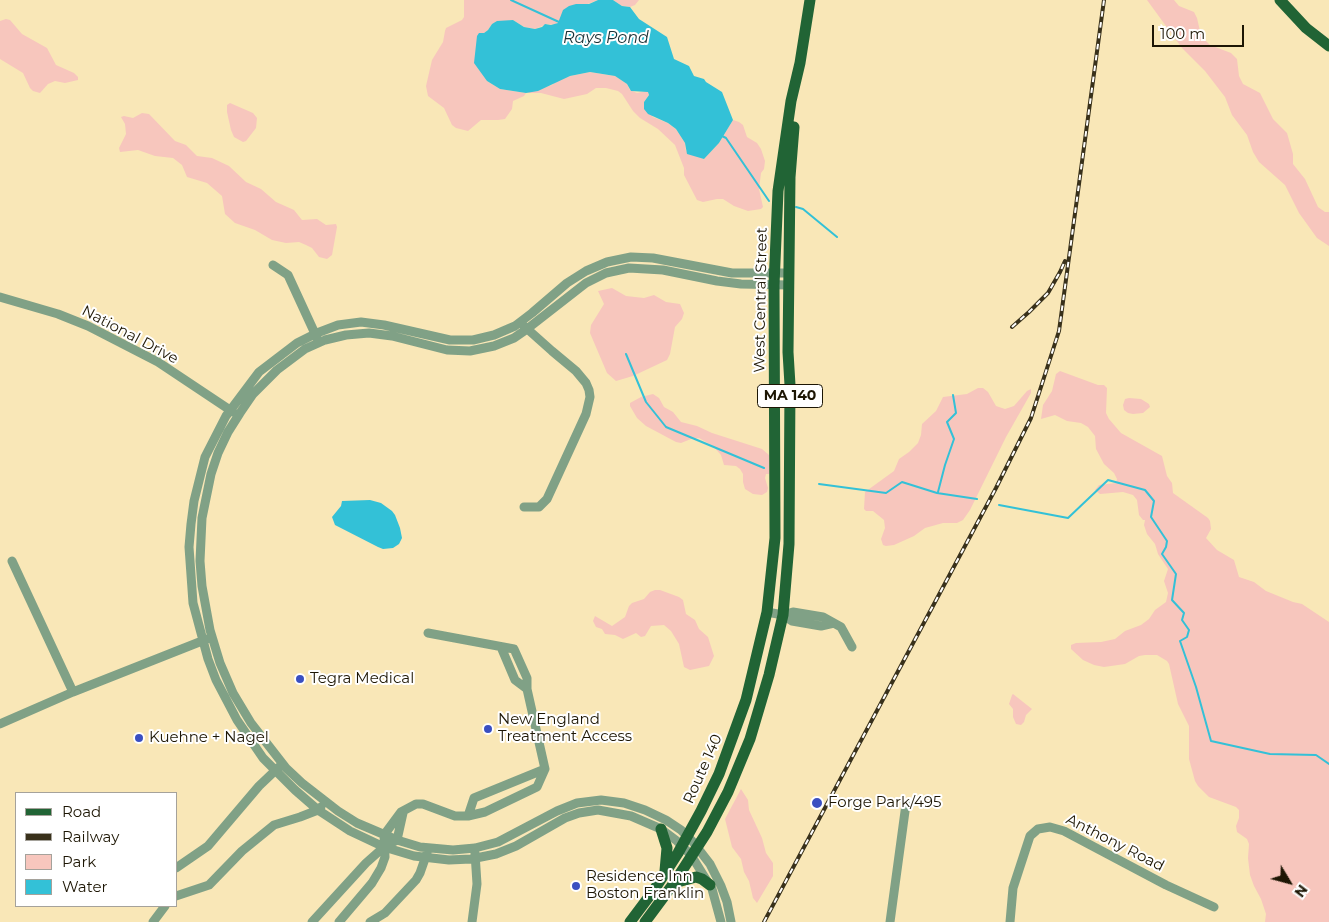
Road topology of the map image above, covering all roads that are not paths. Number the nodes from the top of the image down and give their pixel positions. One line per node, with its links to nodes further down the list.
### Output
1 (810, 0): 4 (main road, West Central Street / MA 140)
2 (1280, 0): 3 (main road)
3 (1329, 46)
4 (800, 63): 6 (main road, West Central Street / MA 140); 7 (main road, West Central Street / MA 140)
5 (273, 265): 11 (street)
6 (774, 279): 7 (street); 9 (street); 10 (street); 17 (main road, West Central Street / MA 140)
7 (789, 279): 18 (main road, West Central Street / MA 140)
8 (0, 297): 13 (street, National Drive)
9 (521, 322): 10 (street); 11 (street)
10 (527, 329): 12 (street); 15 (street)
11 (315, 334): 12 (street); 13 (street)
12 (319, 343): 14 (street)
13 (230, 410): 14 (street, National Drive); 21 (street)
14 (238, 415): 20 (street)
15 (524, 506)
16 (12, 561): 23 (street)
17 (767, 612): 18 (street); 36 (main road, Route 140 / MA 140)
18 (783, 615): 22 (street); 39 (main road, Route 140 / MA 140)
19 (428, 634): 26 (street)
20 (212, 637): 21 (street); 25 (street)
21 (202, 640): 23 (street); 27 (street)
22 (852, 647)
23 (73, 692): 24 (street)
24 (0, 724)
25 (283, 764): 27 (street); 28 (street)
26 (545, 769): 32 (street); 32 (street)
27 (275, 770): 30 (street); 42 (street)
28 (326, 802): 30 (street); 34 (street)
29 (906, 804): 58 (street)
30 (318, 810): 37 (street); 46 (street)
31 (404, 810): 32 (street); 34 (street); 35 (street)
32 (468, 816)
33 (661, 829): 36 (street); 40 (street); 43 (main road)
34 (384, 835): 35 (street); 37 (street)
35 (397, 840): 37 (street); 38 (street)
36 (685, 841): 39 (street); 40 (street); 43 (main road, Route 140 / MA 140)
37 (384, 847): 41 (street); 50 (street); 51 (street)
38 (428, 848): 40 (street); 41 (street)
39 (694, 851): 44 (main road, Route 140 / MA 140); 45 (street); 57 (street)
40 (475, 853): 41 (street); 53 (street)
41 (426, 858): 52 (street)
42 (178, 867)
43 (664, 876): 54 (main road, Route 140 / MA 140)
44 (674, 883): 45 (main road); 55 (main road, Route 140 / MA 140)
45 (710, 885): 56 (street)
46 (178, 895)
47 (164, 907): 49 (street)
48 (1214, 907): 59 (street, Anthony Road)
49 (153, 922)
50 (312, 922)
51 (339, 922)
52 (370, 922)
53 (472, 922)
54 (630, 922)
55 (645, 922)
56 (721, 922)
57 (730, 922)
58 (890, 922)
59 (1010, 922)

